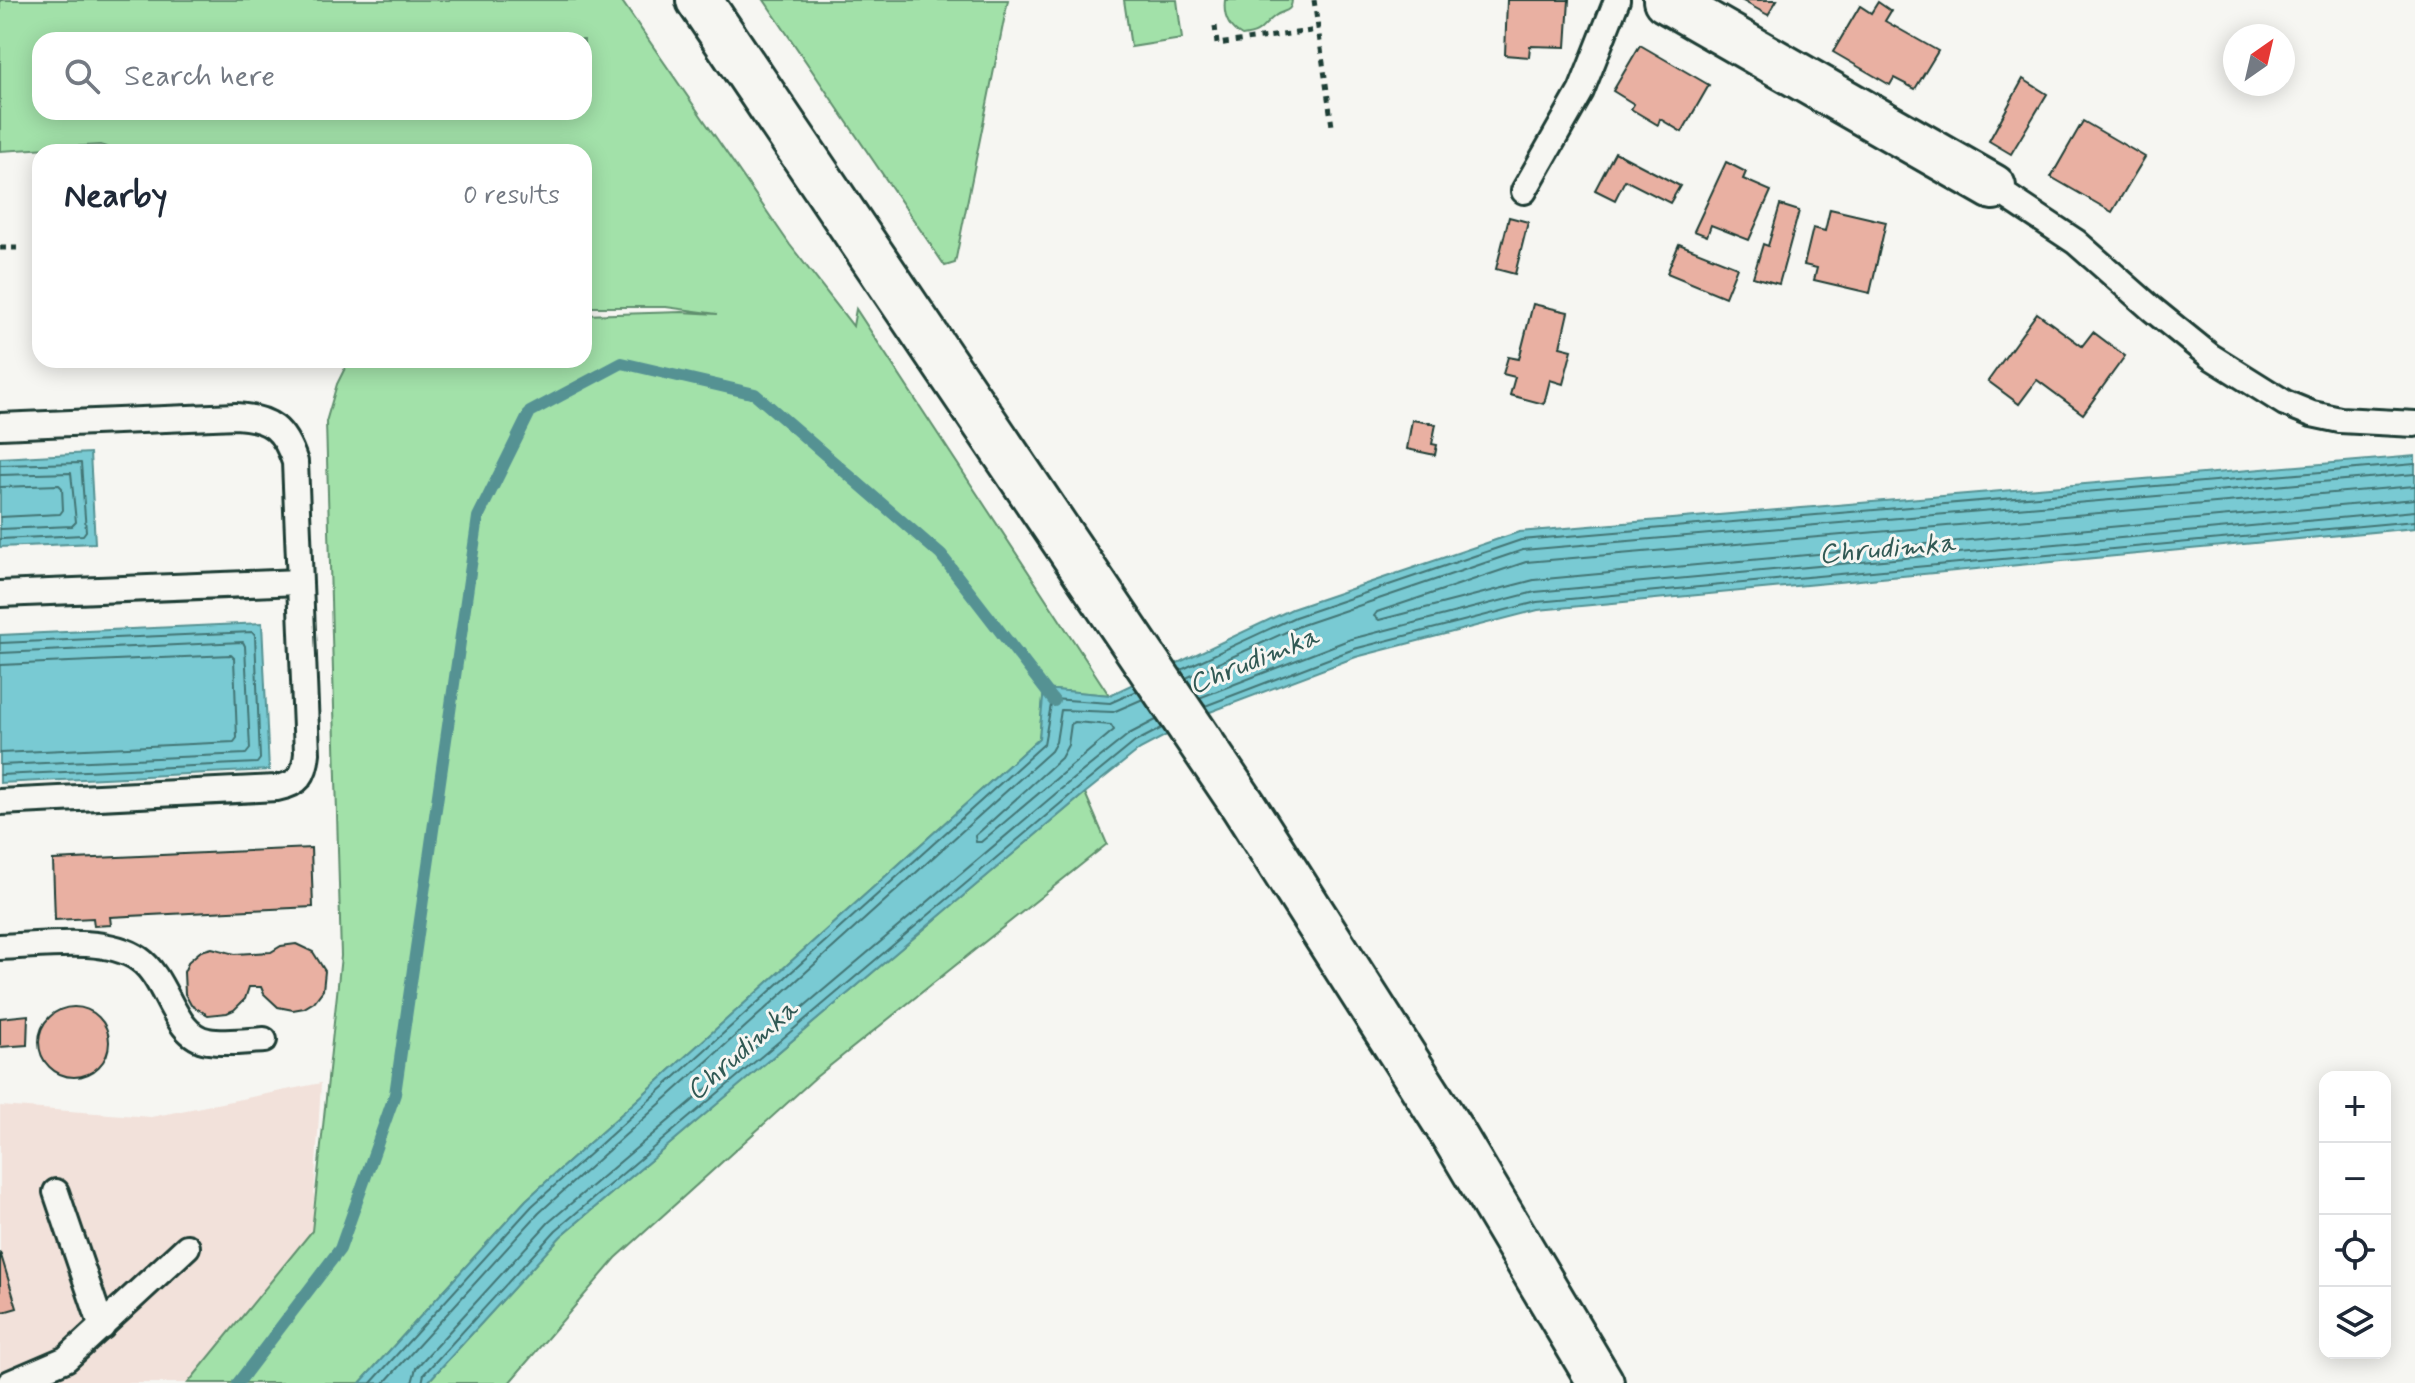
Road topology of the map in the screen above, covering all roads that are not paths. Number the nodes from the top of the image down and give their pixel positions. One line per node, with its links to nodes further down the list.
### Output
1 (699, 0): 17 (main road)
2 (1617, 0): 5 (lane)
3 (1666, 0): 4 (main road)
4 (1993, 187): 6 (lane)
5 (1524, 191)
6 (2415, 424)
7 (0, 426): 8 (lane)
8 (299, 582): 9 (lane); 10 (lane)
9 (0, 594)
10 (0, 802)
11 (0, 947): 12 (lane)
12 (264, 1040)
13 (56, 1192): 15 (lane)
14 (187, 1247): 15 (lane)
15 (102, 1327): 16 (lane)
16 (10, 1383)
17 (1601, 1383)

